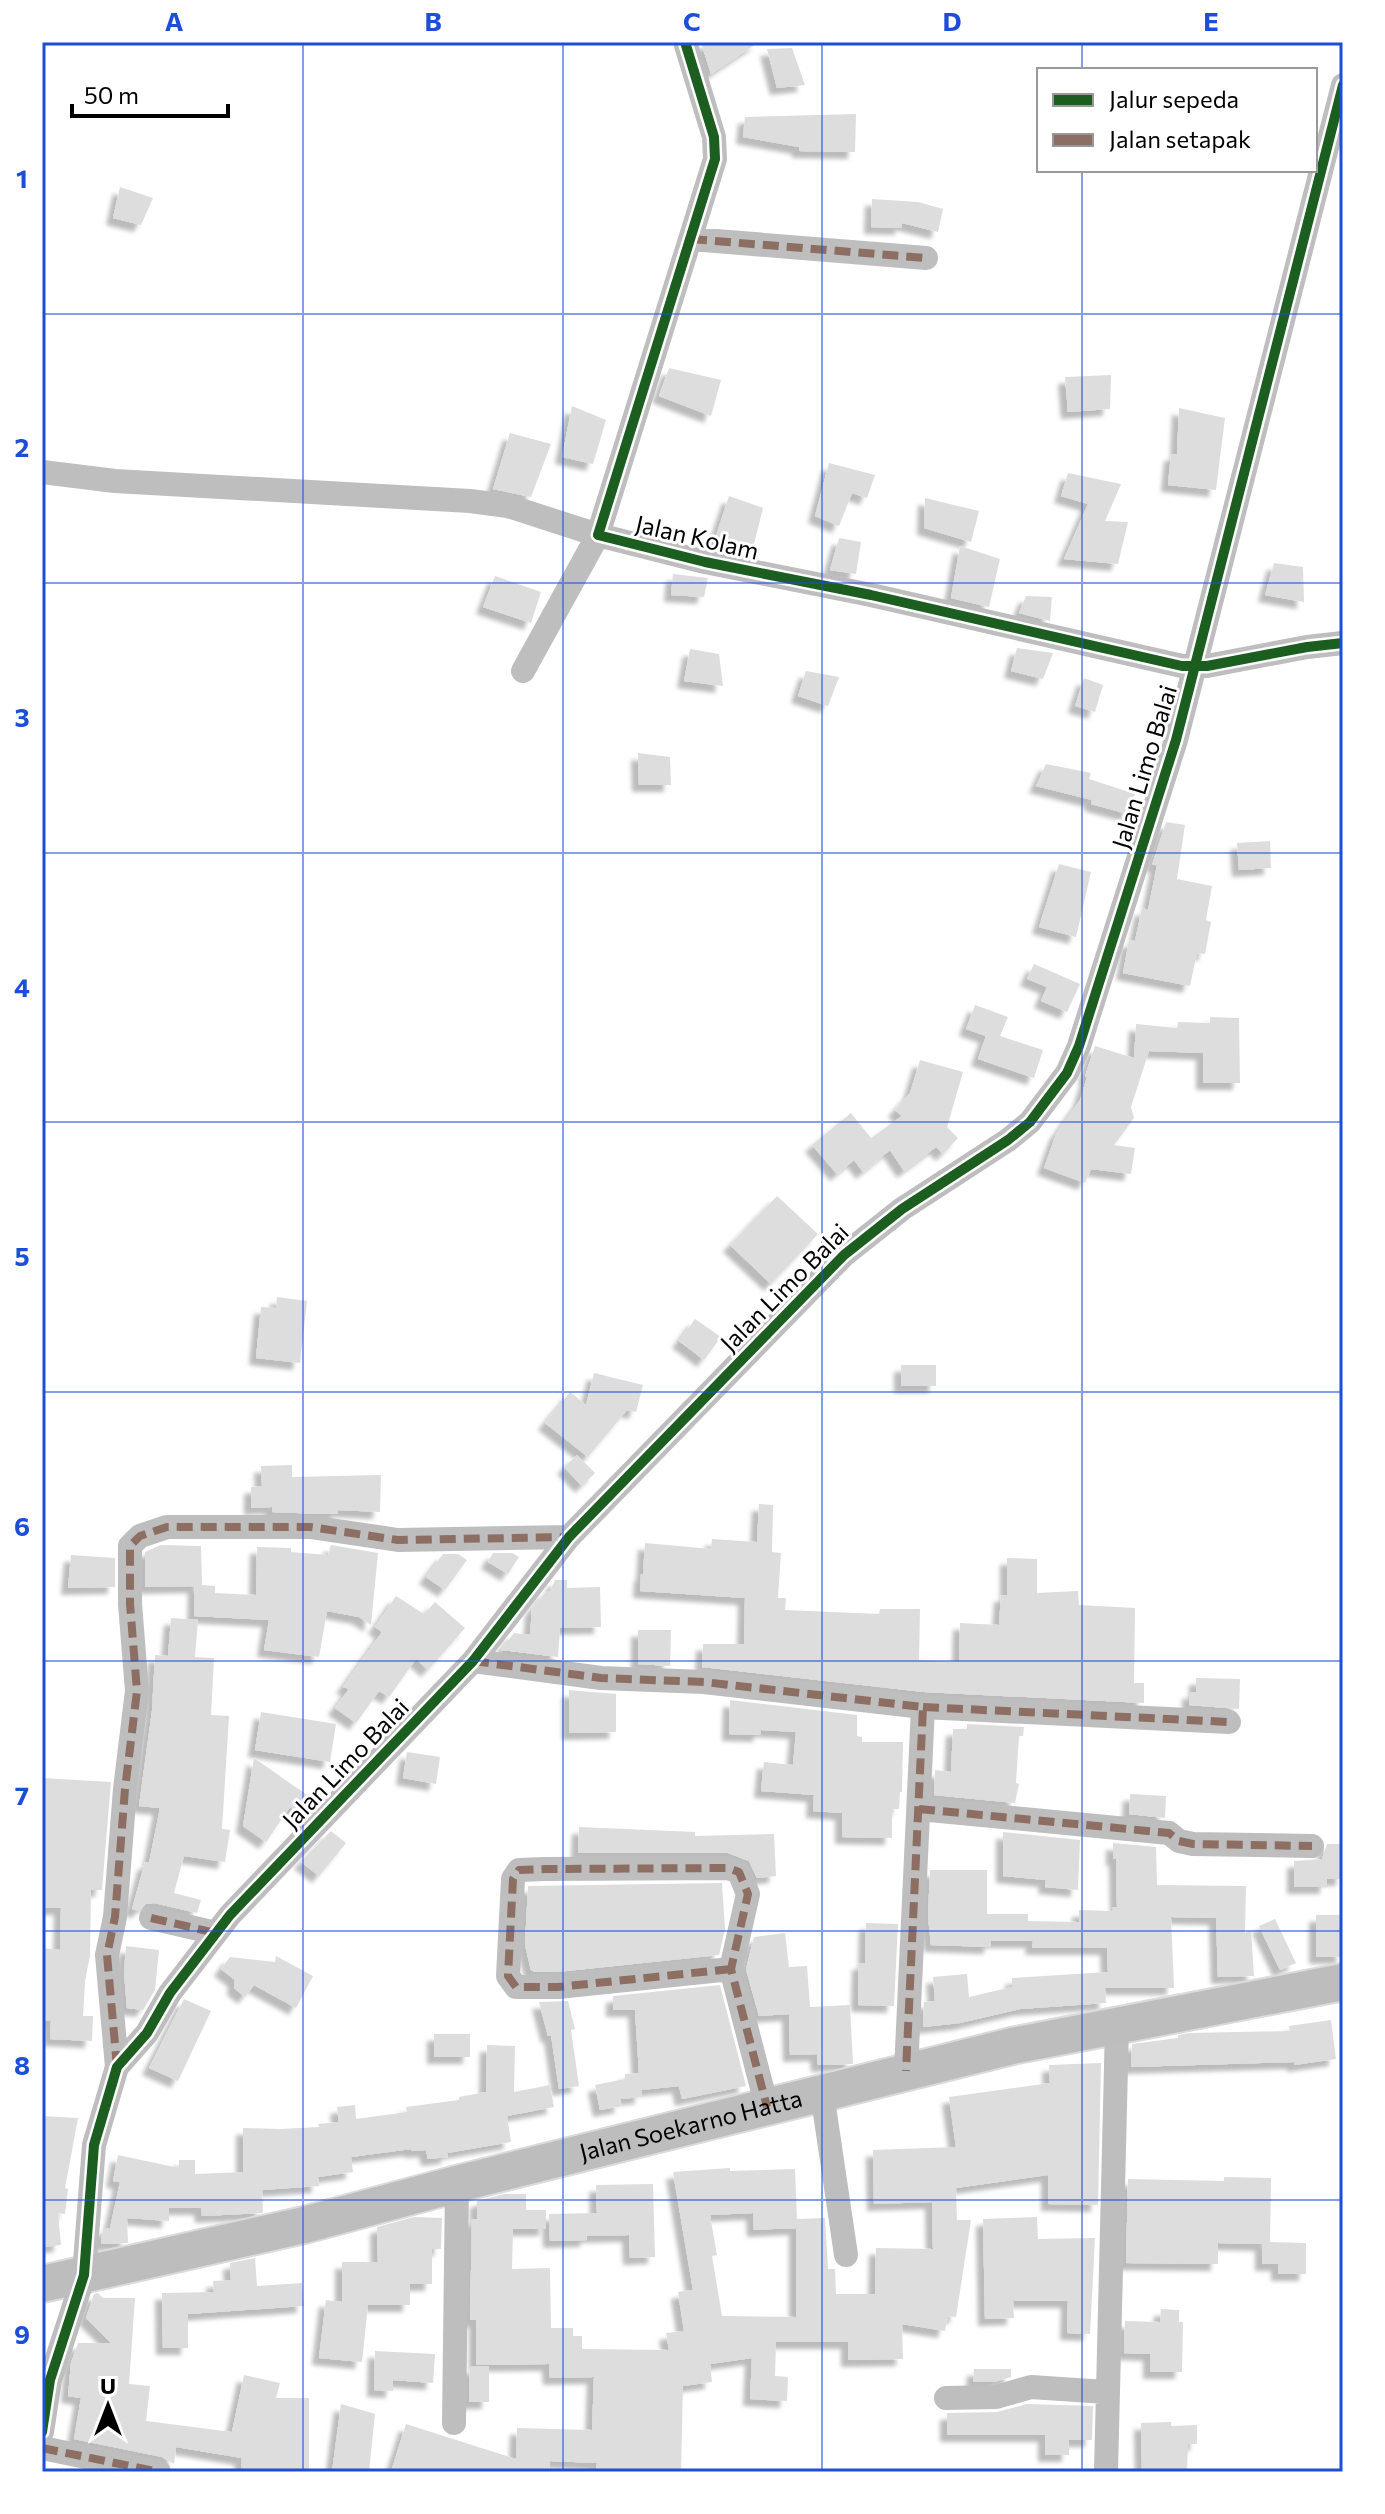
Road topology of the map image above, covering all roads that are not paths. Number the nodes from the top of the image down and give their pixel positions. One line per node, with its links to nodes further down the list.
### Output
1 (685, 42): 3 (street, Jalan Kolam)
2 (1343, 85): 8 (street, Jalan Limo Balai)
3 (691, 239): 4 (street); 6 (street, Jalan Kolam)
4 (926, 258)
5 (42, 472): 6 (street)
6 (598, 535): 8 (street, Jalan Kolam); 9 (street)
7 (1343, 643): 8 (street, Jalan Kolam)
8 (1196, 667): 10 (street, Jalan Limo Balai)
9 (523, 671)
10 (569, 1537): 11 (street, Jalan Limo Balai); 21 (street)
11 (473, 1661): 12 (street); 17 (street, Jalan Limo Balai)
12 (923, 1707): 13 (street); 14 (street)
13 (1229, 1722)
14 (919, 1809): 15 (street); 22 (street)
15 (1312, 1846)
16 (151, 1918): 17 (street)
17 (216, 1933): 21 (street, Jalan Limo Balai)
18 (731, 1969): 18 (street); 24 (street)
19 (1343, 1982): 20 (highway, Jalan Soekarno Hatta)
20 (1117, 2026): 22 (highway, Jalan Soekarno Hatta); 29 (street)
21 (117, 2067): 27 (street, Jalan Limo Balai)
22 (906, 2071): 23 (highway, Jalan Soekarno Hatta)
23 (822, 2093): 24 (highway, Jalan Soekarno Hatta); 26 (street)
24 (767, 2107): 25 (highway, Jalan Soekarno Hatta)
25 (457, 2184): 27 (highway, Jalan Soekarno Hatta); 31 (street)
26 (846, 2255)
27 (84, 2275): 28 (highway, Jalan Soekarno Hatta); 32 (street, Jalan Limo Balai)
28 (42, 2284)
29 (1106, 2392): 30 (street); 35 (street)
30 (946, 2398)
31 (454, 2423)
32 (42, 2432)
33 (42, 2448): 34 (street)
34 (159, 2472)
35 (1106, 2472)

